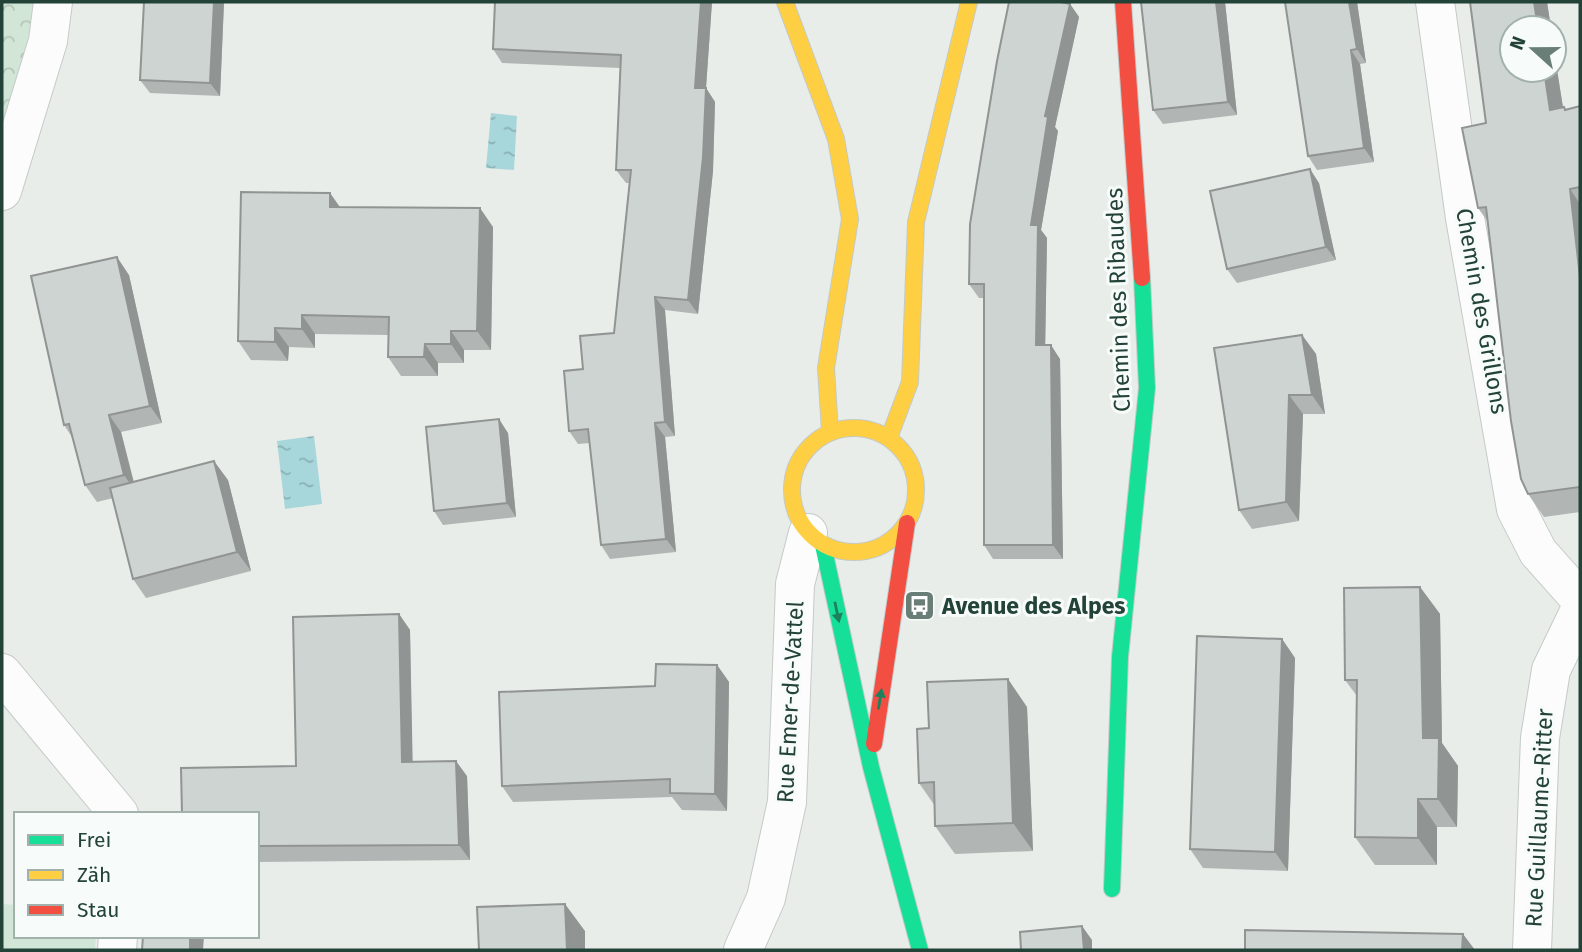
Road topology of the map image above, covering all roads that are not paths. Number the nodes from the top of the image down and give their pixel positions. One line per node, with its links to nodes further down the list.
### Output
1 (53, 2): 6 (street)
2 (785, 2): 7 (main road)
3 (969, 2): 8 (main road)
4 (1123, 2): 16 (main road, Chemin des Ribaudes)
5 (1435, 2): 11 (street, Chemin des Grillons)
6 (2, 191)
7 (830, 432): 8 (main road); 10 (main road)
8 (889, 438): 9 (main road)
9 (908, 523): 10 (main road); 14 (main road, one-way to 9)
10 (815, 539): 14 (main road, one-way to 14); 17 (street, Rue Emer-de-Vattel)
11 (1580, 599)
12 (1580, 610): 19 (street, Rue Guillaume-Ritter)
13 (2, 673): 15 (street)
14 (871, 767): 18 (main road)
15 (117, 812)
16 (1112, 889)
17 (743, 950)
18 (920, 950)
19 (1532, 950)

